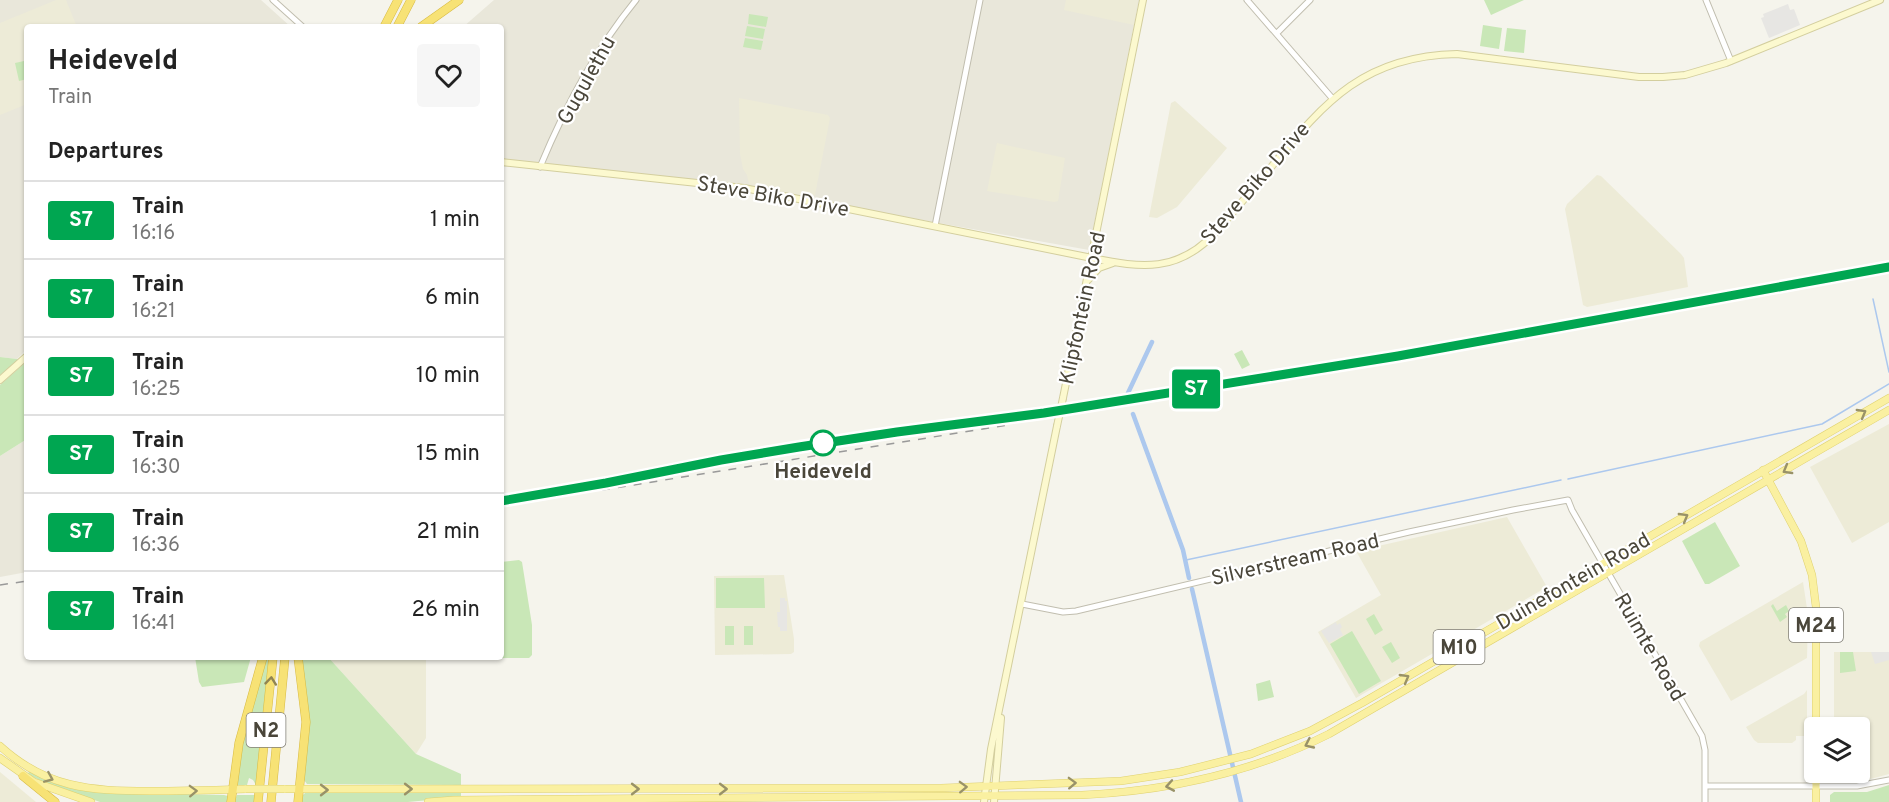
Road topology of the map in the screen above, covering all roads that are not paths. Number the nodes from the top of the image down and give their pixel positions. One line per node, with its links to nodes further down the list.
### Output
1 (273, 0): 12 (street)
2 (398, 0): 13 (highway)
3 (411, 0): 14 (highway)
4 (459, 0): 15 (highway)
5 (636, 0): 20 (street, Gugulethu)
6 (980, 0): 21 (street)
7 (1143, 0): 22 (main road, Klipfontein Road)
8 (1247, 0): 16 (street)
9 (1310, 0): 16 (street)
10 (1706, 0): 17 (street)
11 (1880, 0): 17 (main road, Steve Biko Drive)
12 (300, 24)
13 (386, 24)
14 (399, 24)
15 (424, 24)
16 (1277, 33): 18 (street)
17 (1731, 61): 18 (main road, Steve Biko Drive)
18 (1332, 98): 23 (main road, Steve Biko Drive)
19 (504, 162): 20 (main road, Steve Biko Drive)
20 (541, 165): 21 (main road, Steve Biko Drive)
21 (935, 226): 22 (main road, Steve Biko Drive)
22 (1092, 258): 23 (main road, Steve Biko Drive); 24 (main road, Klipfontein Road)
23 (1117, 263): 24 (main road)
24 (1088, 280): 34 (main road, Klipfontein Road, bridge)
25 (24, 359): 26 (main road)
26 (0, 380)
27 (1889, 398): 29 (main road, Duinefontein Road / M10, one-way to 27)
28 (1889, 410): 30 (main road, Duinefontein Road / M10, one-way to 30)
29 (1763, 470): 30 (main road, M24); 32 (main road, Duinefontein Road / M10, one-way to 29)
30 (1769, 480): 33 (main road, Duinefontein Road / M10); 40 (main road, M24)
31 (1568, 500): 32 (street, Ruimte Road); 34 (street, Silverstream Road)
32 (1603, 564): 33 (street, Ruimte Road); 47 (main road, Duinefontein Road / M10, one-way to 32)
33 (1608, 573): 48 (street, Ruimte Road); 52 (main road, Duinefontein Road / M10, one-way to 52)
34 (1022, 604): 39 (main road, Klipfontein Road)
35 (262, 660): 51 (highway)
36 (273, 660): 58 (highway, N2, one-way to 36)
37 (285, 660): 59 (highway, N2)
38 (298, 660): 49 (highway)
39 (1005, 687): 46 (main road, Klipfontein Road); 47 (main road, Klipfontein Road)
40 (1816, 717)
41 (0, 746): 51 (main road, M10, one-way to 51)
42 (0, 758): 43 (main road)
43 (23, 776): 55 (highway); 56 (main road)
44 (1889, 780): 45 (street)
45 (1816, 785): 48 (street); 63 (main road)
46 (986, 786): 47 (main road, Duinefontein Road / M10); 50 (main road, Duinefontein Road / M10, one-way to 46); 53 (main road, Klipfontein Road)
47 (995, 786): 52 (main road, Klipfontein Road)
48 (1706, 786): 62 (street, Ruimte Road)
49 (300, 789): 50 (main road, Duinefontein Road / M10, one-way to 50); 51 (main road, Duinefontein Road / M10, bridge); 60 (highway)
50 (661, 789): 54 (street)
51 (232, 790): 57 (highway)
52 (994, 798): 53 (main road, Duinefontein Road / M10)
53 (984, 799): 54 (main road, Duinefontein Road / M10)
54 (658, 800): 61 (main road, Duinefontein Road / M10)
55 (55, 802)
56 (91, 802)
57 (231, 802)
58 (258, 802)
59 (271, 802)
60 (298, 802)
61 (428, 802)
62 (1705, 802)
63 (1816, 802)

